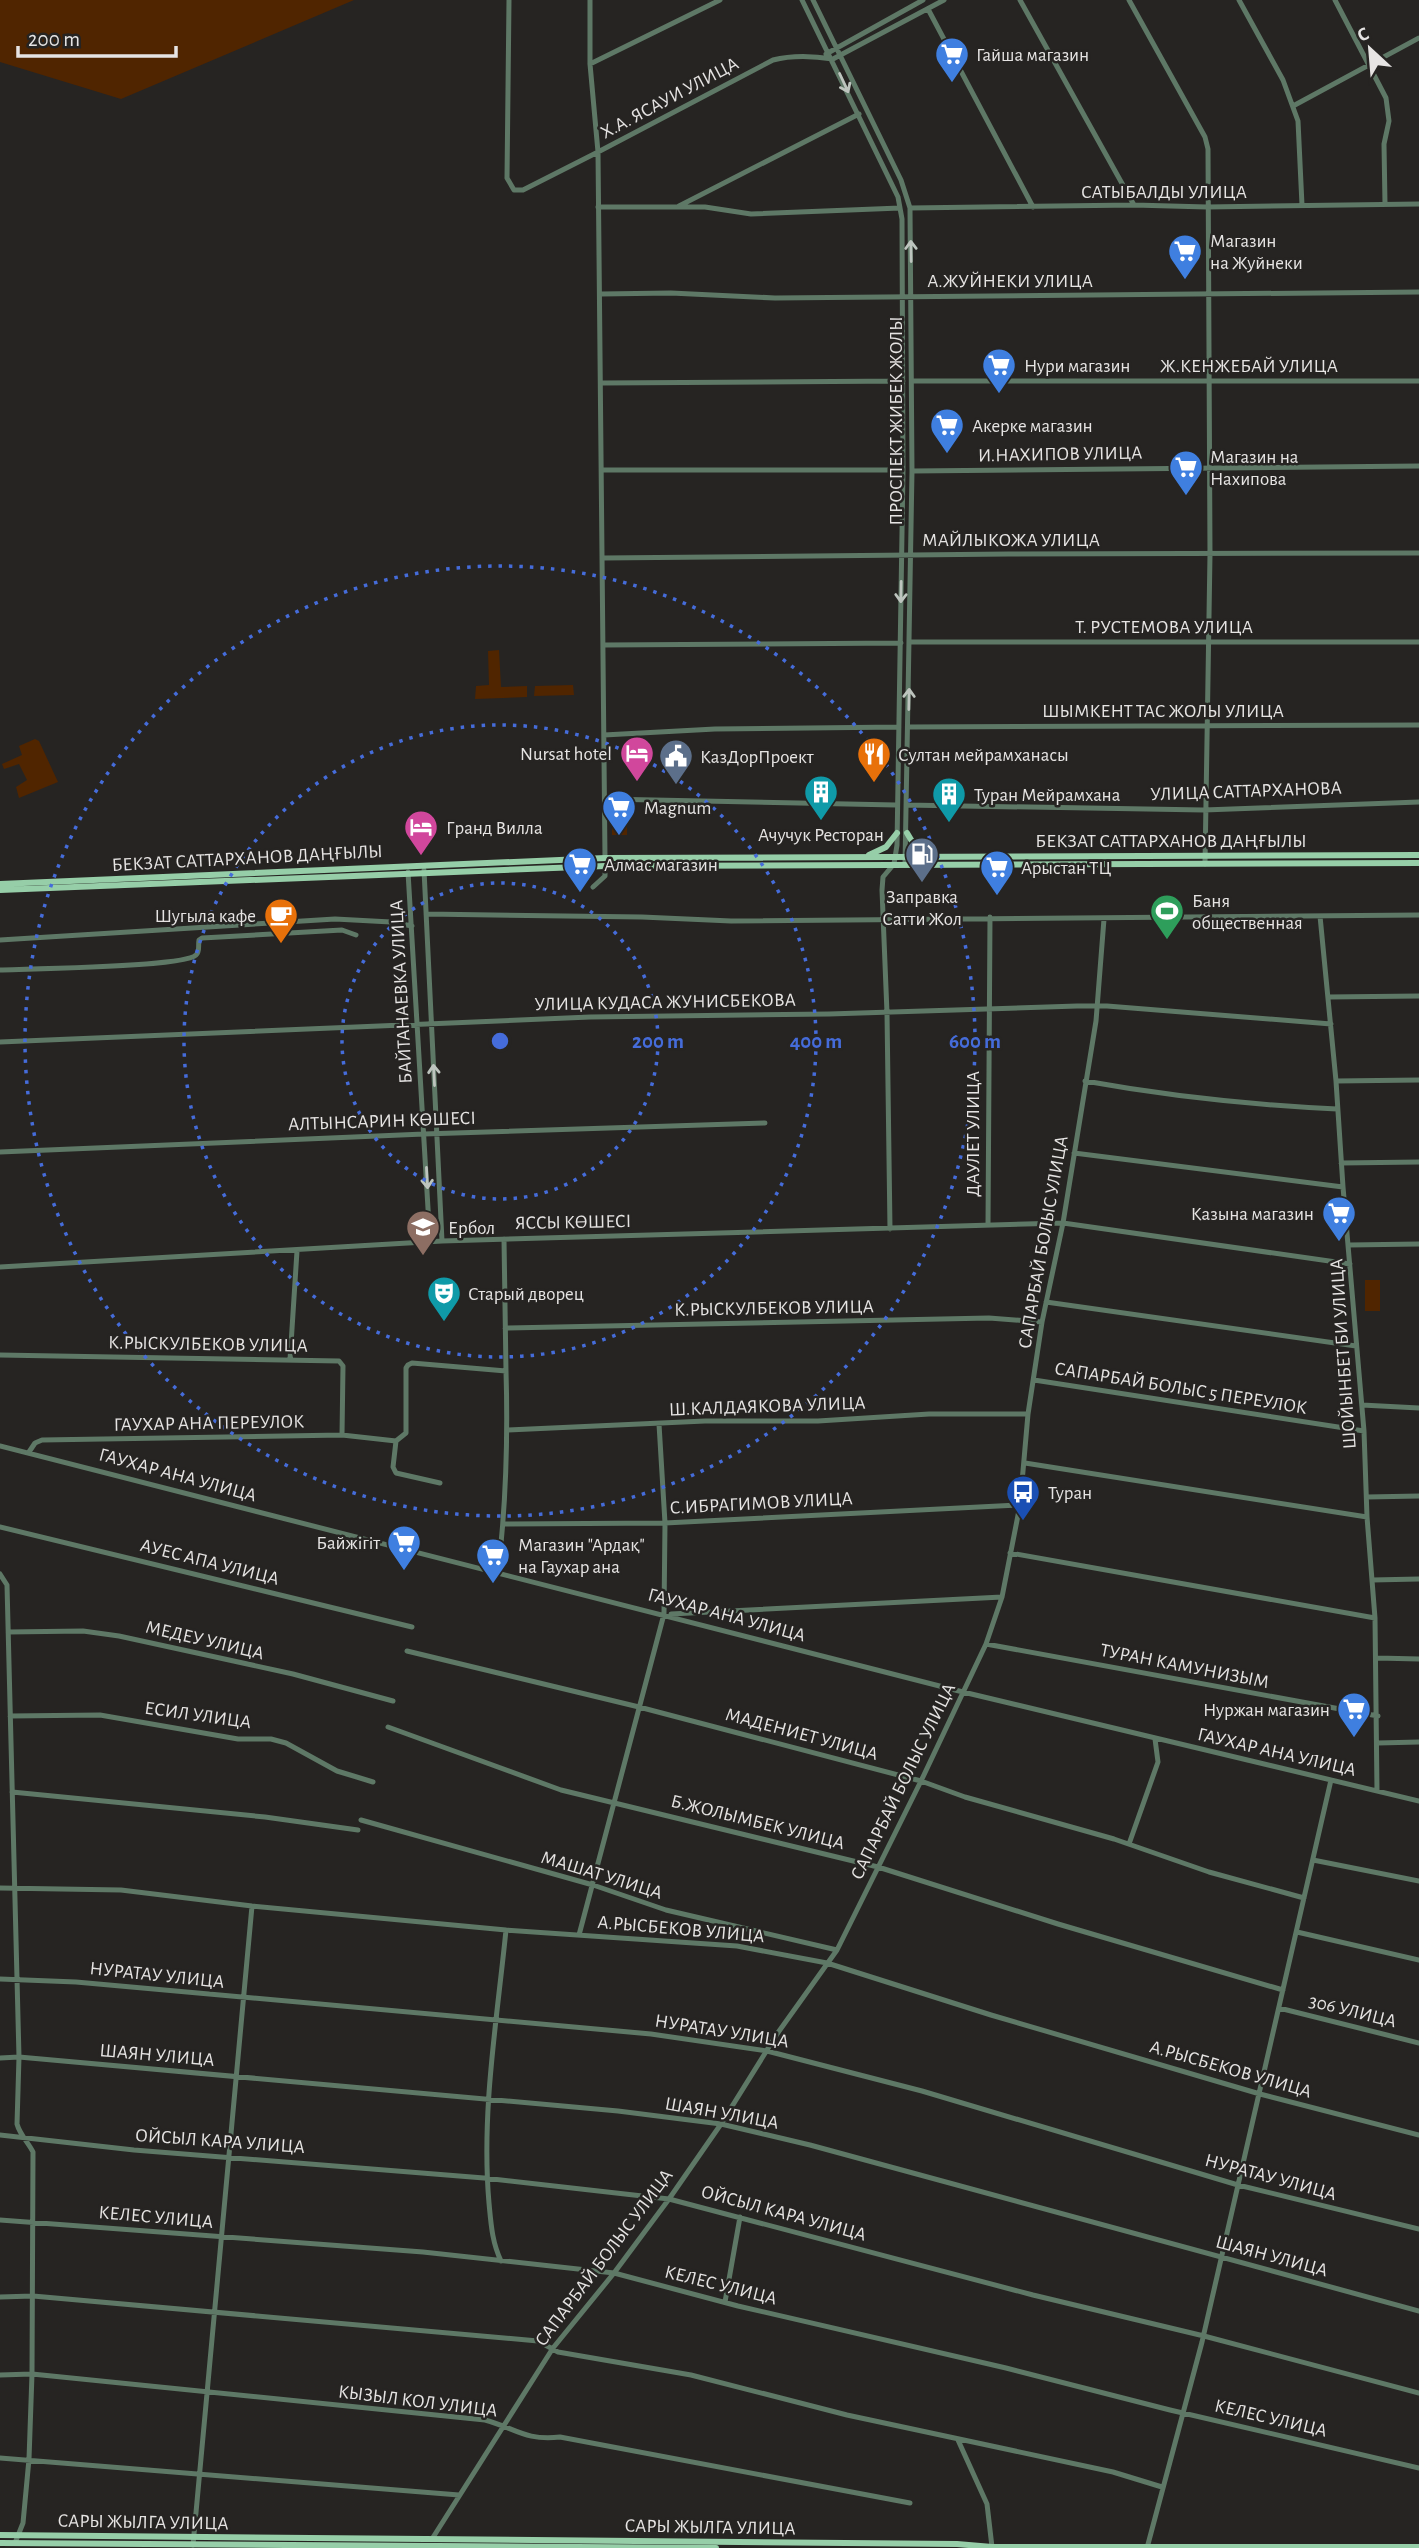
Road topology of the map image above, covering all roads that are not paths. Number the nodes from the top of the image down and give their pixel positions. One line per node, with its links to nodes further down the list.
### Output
1 (509, 0): 23 (street)
2 (590, 0): 19 (street, Х.А. ЯСАУИ УЛИЦА)
3 (720, 0): 19 (street)
4 (802, 0): 15 (street, ПРОСПЕКТ ЖИБЕК ЖОЛЫ)
5 (813, 0): 14 (street, ПРОСПЕКТ ЖИБЕК ЖОЛЫ)
6 (923, 0): 14 (street, Х.А. ЯСАУИ УЛИЦА)
7 (944, 0): 12 (street)
8 (1020, 0): 26 (street)
9 (1129, 0): 31 (street)
10 (1239, 0): 21 (street)
11 (1335, 0): 20 (street)
12 (928, 9): 16 (street); 30 (street)
13 (1419, 38): 20 (street)
14 (838, 48): 15 (street, Х.А. ЯСАУИ УЛИЦА); 16 (street, ПРОСПЕКТ ЖИБЕК ЖОЛЫ)
15 (830, 52): 17 (street, Х.А. ЯСАУИ УЛИЦА); 18 (street, ПРОСПЕКТ ЖИБЕК ЖОЛЫ)
16 (841, 55): 18 (street); 33 (street, ПРОСПЕКТ ЖИБЕК ЖОЛЫ)
17 (821, 57): 18 (street, Х.А. ЯСАУИ УЛИЦА); 23 (street, Х.А. ЯСАУИ УЛИЦА)
18 (833, 59): 22 (street, ПРОСПЕКТ ЖИБЕК ЖОЛЫ, one-way to 22)
19 (590, 64): 23 (street, Х.А. ЯСАУИ УЛИЦА)
20 (1369, 65): 21 (street); 24 (street)
21 (1293, 106): 27 (street)
22 (859, 114): 29 (street); 32 (street, ПРОСПЕКТ ЖИБЕК ЖОЛЫ)
23 (598, 152): 28 (street)
24 (1385, 204): 25 (street, САТЫБАЛДЫ УЛИЦА); 27 (street, САТЫБАЛДЫ УЛИЦА)
25 (1419, 204)
26 (1134, 205): 30 (street, САТЫБАЛДЫ УЛИЦА); 31 (street, САТЫБАЛДЫ УЛИЦА)
27 (1302, 205): 31 (street, САТЫБАЛДЫ УЛИЦА)
28 (598, 207): 29 (street); 35 (street)
29 (676, 207): 32 (street)
30 (1033, 207): 33 (street, САТЫБАЛДЫ УЛИЦА)
31 (1207, 207): 36 (street)
32 (900, 208): 37 (street, ПРОСПЕКТ ЖИБЕК ЖОЛЫ)
33 (910, 208): 38 (street, ПРОСПЕКТ ЖИБЕК ЖОЛЫ, one-way to 33)
34 (1419, 292): 36 (street, А.ЖУЙНЕКИ УЛИЦА)
35 (601, 294): 37 (street, А.ЖУЙНЕКИ УЛИЦА); 43 (street)
36 (1208, 295): 38 (street, А.ЖУЙНЕКИ УЛИЦА); 39 (street)
37 (902, 296): 38 (street, А.ЖУЙНЕКИ УЛИЦА); 40 (street, ПРОСПЕКТ ЖИБЕК ЖОЛЫ)
38 (912, 296): 41 (street, ПРОСПЕКТ ЖИБЕК ЖОЛЫ)
39 (1209, 380): 41 (street, Ж.КЕНЖЕБАЙ УЛИЦА); 42 (street, Ж.КЕНЖЕБАЙ УЛИЦА); 45 (street)
40 (903, 381): 43 (street); 47 (street, ПРОСПЕКТ ЖИБЕК ЖОЛЫ)
41 (912, 381): 48 (street, ПРОСПЕКТ ЖИБЕК ЖОЛЫ)
42 (1419, 381)
43 (602, 383): 46 (street)
44 (1419, 466): 45 (street, И.НАХИПОВ УЛИЦА)
45 (1209, 468): 48 (street, И.НАХИПОВ УЛИЦА); 50 (street)
46 (602, 470): 47 (street); 53 (street)
47 (903, 470): 51 (street, ПРОСПЕКТ ЖИБЕК ЖОЛЫ)
48 (912, 471): 52 (street, ПРОСПЕКТ ЖИБЕК ЖОЛЫ)
49 (1419, 553): 50 (street, МАЙЛЫКОЖА УЛИЦА)
50 (1210, 554): 52 (street, МАЙЛЫКОЖА УЛИЦА); 55 (street)
51 (902, 555): 52 (street, МАЙЛЫКОЖА УЛИЦА); 53 (street, МАЙЛЫКОЖА УЛИЦА); 57 (street, ПРОСПЕКТ ЖИБЕК ЖОЛЫ, one-way to 57)
52 (910, 555): 54 (street, ПРОСПЕКТ ЖИБЕК ЖОЛЫ)
53 (603, 558): 58 (street)
54 (909, 642): 55 (street, Т. РУСТЕМОВА УЛИЦА); 62 (street, ПРОСПЕКТ ЖИБЕК ЖОЛЫ, one-way to 54)
55 (1208, 642): 56 (street, Т. РУСТЕМОВА УЛИЦА); 59 (street)
56 (1419, 642)
57 (901, 643): 58 (street); 61 (street, ПРОСПЕКТ ЖИБЕК ЖОЛЫ)
58 (604, 645): 63 (street)
59 (1206, 725): 60 (street, ШЫМКЕНТ ТАС ЖОЛЫ УЛИЦА); 62 (street, ШЫМКЕНТ ТАС ЖОЛЫ УЛИЦА); 68 (street)
60 (1419, 725)
61 (899, 727): 63 (street); 66 (street, ПРОСПЕКТ ЖИБЕК ЖОЛЫ)
62 (908, 727): 67 (street, ПРОСПЕКТ ЖИБЕК ЖОЛЫ)
63 (604, 735): 64 (street)
64 (605, 799): 66 (street); 78 (street)
65 (1419, 802): 68 (street, УЛИЦА САТТАРХАНОВА)
66 (896, 805): 69 (street, ПРОСПЕКТ ЖИБЕК ЖОЛЫ)
67 (906, 805): 68 (street, УЛИЦА САТТАРХАНОВА); 70 (street, ПРОСПЕКТ ЖИБЕК ЖОЛЫ)
68 (1204, 810): 77 (street)
69 (897, 833): 74 (main road); 79 (street, ПРОСПЕКТ ЖИБЕК ЖОЛЫ)
70 (907, 833): 72 (street, ПРОСПЕКТ ЖИБЕК ЖОЛЫ); 73 (main road)
71 (1419, 855): 75 (main road, БЕКЗАТ САТТАРХАНОВ ДАҢҒЫЛЫ)
72 (905, 856): 73 (main road, БЕКЗАТ САТТАРХАНОВ ДАҢҒЫЛЫ); 79 (main road, БЕКЗАТ САТТАРХАНОВ ДАҢҒЫЛЫ); 82 (street, ПРОСПЕКТ ЖИБЕК ЖОЛЫ)
73 (940, 856): 76 (main road, БЕКЗАТ САТТАРХАНОВ ДАҢҒЫЛЫ)
74 (863, 857): 78 (main road, БЕКЗАТ САТТАРХАНОВ ДАҢҒЫЛЫ); 79 (main road, БЕКЗАТ САТТАРХАНОВ ДАҢҒЫЛЫ)
75 (1261, 859): 77 (main road, БЕКЗАТ САТТАРХАНОВ ДАҢҒЫЛЫ); 80 (main road, БЕКЗАТ САТТАРХАНОВ ДАҢҒЫЛЫ)
76 (951, 860): 77 (main road, БЕКЗАТ САТТАРХАНОВ ДАҢҒЫЛЫ); 82 (main road, БЕКЗАТ САТТАРХАНОВ ДАҢҒЫЛЫ)
77 (1205, 860)
78 (605, 862): 79 (main road, БЕКЗАТ САТТАРХАНОВ ДАҢҒЫЛЫ); 83 (main road, БЕКЗАТ САТТАРХАНОВ ДАҢҒЫЛЫ); 87 (street)
79 (892, 863): 82 (main road, БЕКЗАТ САТТАРХАНОВ ДАҢҒЫЛЫ); 93 (street, ПРОСПЕКТ ЖИБЕК ЖОЛЫ)
80 (1419, 863)
81 (408, 865): 83 (main road, БЕКЗАТ САТТАРХАНОВ ДАҢҒЫЛЫ); 84 (main road, БЕКЗАТ САТТАРХАНОВ ДАҢҒЫЛЫ); 85 (street, БАЙТАНАЕВКА УЛИЦА)
82 (905, 865)
83 (424, 869): 85 (main road, БЕКЗАТ САТТАРХАНОВ ДАҢҒЫЛЫ); 89 (street, БАЙТАНАЕВКА УЛИЦА)
84 (346, 872): 85 (main road, БЕКЗАТ САТТАРХАНОВ ДАҢҒЫЛЫ); 86 (main road, БЕКЗАТ САТТАРХАНОВ ДАҢҒЫЛЫ); 88 (main road, БЕКЗАТ САТТАРХАНОВ ДАҢҒЫЛЫ)
85 (408, 873): 95 (street, БАЙТАНАЕВКА УЛИЦА)
86 (0, 884)
87 (593, 887)
88 (0, 890)
89 (426, 914): 93 (street); 105 (street, БАЙТАНАЕВКА УЛИЦА)
90 (1419, 915): 91 (street)
91 (1320, 916): 94 (street); 100 (street, ШОЙЫНБЕТ БИ УЛИЦА)
92 (990, 917): 93 (street); 94 (street); 102 (street, ДАУЛЕТ УЛИЦА)
93 (883, 919): 103 (street, ПРОСПЕКТ ЖИБЕК ЖОЛЫ)
94 (1104, 919): 101 (street, САПАРБАЙ БОЛЫС УЛИЦА)
95 (412, 926): 97 (street); 104 (street, БАЙТАНАЕВКА УЛИЦА)
96 (356, 935): 98 (street)
97 (0, 940)
98 (0, 970)
99 (1419, 996): 100 (street)
100 (1328, 997): 106 (street, ШОЙЫНБЕТ БИ УЛИЦА)
101 (1098, 1006): 102 (street, УЛИЦА КУДАСА ЖУНИСБЕКОВА); 106 (street, УЛИЦА КУДАСА ЖУНИСБЕКОВА); 109 (street, САПАРБАЙ БОЛЫС УЛИЦА)
102 (988, 1009): 103 (street, УЛИЦА КУДАСА ЖУНИСБЕКОВА); 121 (street, ДАУЛЕТ УЛИЦА)
103 (887, 1013): 105 (street, УЛИЦА КУДАСА ЖУНИСБЕКОВА); 122 (street, ПРОСПЕКТ ЖИБЕК ЖОЛЫ)
104 (417, 1024): 105 (street, УЛИЦА КУДАСА ЖУНИСБЕКОВА); 107 (street, УЛИЦА КУДАСА ЖУНИСБЕКОВА); 113 (street, БАЙТАНАЕВКА УЛИЦА)
105 (432, 1024): 114 (street, БАЙТАНАЕВКА УЛИЦА, one-way to 105)
106 (1331, 1024): 110 (street, ШОЙЫНБЕТ БИ УЛИЦА)
107 (0, 1042)
108 (1419, 1080): 110 (street)
109 (1085, 1081): 111 (street); 116 (street, САПАРБАЙ БОЛЫС УЛИЦА)
110 (1336, 1081): 111 (street, ШОЙЫНБЕТ БИ УЛИЦА)
111 (1337, 1109): 117 (street, ШОЙЫНБЕТ БИ УЛИЦА)
112 (765, 1124): 114 (street, АЛТЫНСАРИН КӨШЕСІ)
113 (424, 1133): 114 (street, АЛТЫНСАРИН КӨШЕСІ); 115 (street, АЛТЫНСАРИН КӨШЕСІ); 125 (street, БАЙТАНАЕВКА УЛИЦА, one-way to 125)
114 (437, 1134): 124 (street, БАЙТАНАЕВКА УЛИЦА)
115 (0, 1152)
116 (1074, 1153): 119 (street); 120 (street, САПАРБАЙ БОЛЫС УЛИЦА)
117 (1341, 1163): 118 (street); 119 (street, ШОЙЫНБЕТ БИ УЛИЦА)
118 (1419, 1163)
119 (1343, 1187): 127 (street, ШОЙЫНБЕТ БИ УЛИЦА)
120 (1063, 1223): 121 (street, ЯССЫ КӨШЕСІ); 129 (street, ЯССЫ КӨШЕСІ); 131 (street, САПАРБАЙ БОЛЫС УЛИЦА)
121 (988, 1225): 122 (street, ЯССЫ КӨШЕСІ)
122 (890, 1229): 123 (street, ЯССЫ КӨШЕСІ)
123 (504, 1239): 124 (street, ЯССЫ КӨШЕСІ); 133 (street)
124 (442, 1241): 125 (street, ЯССЫ КӨШЕСІ)
125 (430, 1242): 128 (street, ЯССЫ КӨШЕСІ)
126 (1419, 1244): 127 (street)
127 (1349, 1245): 129 (street, ШОЙЫНБЕТ БИ УЛИЦА)
128 (297, 1251): 130 (street, ЯССЫ КӨШЕСІ); 136 (street)
129 (1350, 1264): 134 (street, ШОЙЫНБЕТ БИ УЛИЦА)
130 (0, 1267)
131 (1046, 1302): 132 (street, САПАРБАЙ БОЛЫС УЛИЦА); 134 (street)
132 (1042, 1322): 133 (street, К.РЫСКУЛБЕКОВ УЛИЦА); 138 (street, САПАРБАЙ БОЛЫС УЛИЦА)
133 (506, 1328): 137 (street)
134 (1356, 1346): 139 (street, ШОЙЫНБЕТ БИ УЛИЦА)
135 (0, 1355): 136 (street, К.РЫСКУЛБЕКОВ УЛИЦА)
136 (290, 1360): 145 (street, К.РЫСКУЛБЕКОВ УЛИЦА)
137 (506, 1371): 143 (street); 146 (street)
138 (1034, 1380): 141 (street, САПАРБАЙ БОЛЫС УЛИЦА); 144 (street, САПАРБАЙ БОЛЫС 5 ПЕРЕУЛОК)
139 (1362, 1405): 140 (street); 144 (street, ШОЙЫНБЕТ БИ УЛИЦА)
140 (1419, 1408)
141 (1028, 1414): 142 (street, Ш.КАЛДАЯКОВА УЛИЦА); 149 (street, САПАРБАЙ БОЛЫС УЛИЦА)
142 (659, 1424): 143 (street, Ш.КАЛДАЯКОВА УЛИЦА); 155 (street)
143 (508, 1430): 156 (street)
144 (1364, 1431): 152 (street, ШОЙЫНБЕТ БИ УЛИЦА)
145 (342, 1435): 146 (street, ГАУХАР АНА ПЕРЕУЛОК); 148 (street, ГАУХАР АНА ПЕРЕУЛОК)
146 (396, 1441): 150 (street)
147 (0, 1446): 148 (street, ГАУХАР АНА УЛИЦА)
148 (29, 1452): 159 (street, ГАУХАР АНА УЛИЦА)
149 (1025, 1463): 153 (street, САПАРБАЙ БОЛЫС УЛИЦА); 154 (street)
150 (440, 1483)
151 (1419, 1496): 152 (street)
152 (1367, 1497): 154 (street, ШОЙЫНБЕТ БИ УЛИЦА)
153 (1020, 1505): 155 (street, С.ИБРАГИМОВ УЛИЦА); 158 (street, САПАРБАЙ БОЛЫС УЛИЦА)
154 (1367, 1517): 162 (street, ШОЙЫНБЕТ БИ УЛИЦА)
155 (665, 1523): 156 (street, С.ИБРАГИМОВ УЛИЦА); 164 (street)
156 (504, 1524): 159 (street)
157 (0, 1527): 166 (street, АУЕС АПА УЛИЦА)
158 (1010, 1553): 163 (street, САПАРБАЙ БОЛЫС УЛИЦА); 165 (street)
159 (498, 1572): 164 (street, ГАУХАР АНА УЛИЦА)
160 (0, 1574): 167 (street)
161 (1419, 1579): 162 (street)
162 (1372, 1580): 165 (street, ШОЙЫНБЕТ БИ УЛИЦА)
163 (1002, 1597): 164 (street); 168 (street, САПАРБАЙ БОЛЫС УЛИЦА)
164 (664, 1614): 172 (street, ГАУХАР АНА УЛИЦА); 174 (street)
165 (1376, 1618): 170 (street, ШОЙЫНБЕТ БИ УЛИЦА)
166 (412, 1627)
167 (8, 1632): 173 (street, МЕДЕУ УЛИЦА); 176 (street)
168 (986, 1644): 172 (street, САПАРБАЙ БОЛЫС УЛИЦА); 175 (street, ТУРАН КАМУНИЗЫМ)
169 (407, 1651): 174 (street, МАДЕНИЕТ УЛИЦА)
170 (1377, 1658): 171 (street); 175 (street, ШОЙЫНБЕТ БИ УЛИЦА)
171 (1419, 1658)
172 (963, 1692): 179 (street, ГАУХАР АНА УЛИЦА); 183 (street, САПАРБАЙ БОЛЫС УЛИЦА)
173 (393, 1701)
174 (639, 1707): 183 (street, МАДЕНИЕТ УЛИЦА); 188 (street)
175 (1378, 1716): 181 (street, ШОЙЫНБЕТ БИ УЛИЦА)
176 (10, 1719): 177 (street, ЕСИЛ УЛИЦА); 184 (street, ЕСИЛ УЛИЦА); 186 (street)
177 (0, 1722)
178 (388, 1727): 188 (street, Б.ЖОЛЫМБЕК УЛИЦА)
179 (1155, 1739): 182 (street, ГАУХАР АНА УЛИЦА); 191 (street)
180 (1419, 1742): 181 (street)
181 (1378, 1743): 185 (street, ШОЙЫНБЕТ БИ УЛИЦА)
182 (1331, 1780): 185 (street, ГАУХАР АНА УЛИЦА); 192 (street)
183 (921, 1781): 191 (street, МАДЕНИЕТ УЛИЦА); 193 (street, САПАРБАЙ БОЛЫС УЛИЦА)
184 (373, 1782)
185 (1377, 1791): 187 (street, ГАУХАР АНА УЛИЦА)
186 (12, 1792): 190 (street); 197 (street)
187 (1419, 1801)
188 (615, 1802): 193 (street, Б.ЖОЛЫМБЕК УЛИЦА); 195 (street)
189 (361, 1820): 195 (street, МАШАТ УЛИЦА)
190 (358, 1830)
191 (1129, 1844): 198 (street, МАДЕНИЕТ УЛИЦА)
192 (1313, 1860): 194 (street); 198 (street)
193 (878, 1867): 203 (street, САПАРБАЙ БОЛЫС УЛИЦА); 208 (street, Б.ЖОЛЫМБЕК УЛИЦА)
194 (1419, 1881)
195 (593, 1885): 202 (street); 203 (street, МАШАТ УЛИЦА)
196 (0, 1888): 197 (street, А.РЫСБЕКОВ УЛИЦА)
197 (14, 1888): 199 (street, А.РЫСБЕКОВ УЛИЦА); 207 (street)
198 (1304, 1898): 201 (street)
199 (253, 1906): 200 (street, А.РЫСБЕКОВ УЛИЦА); 209 (street)
200 (506, 1930): 202 (street, А.РЫСБЕКОВ УЛИЦА); 211 (street)
201 (1297, 1932): 204 (street); 208 (street)
202 (579, 1935): 205 (street, А.РЫСБЕКОВ УЛИЦА)
203 (837, 1950): 205 (street, САПАРБАЙ БОЛЫС УЛИЦА)
204 (1419, 1960)
205 (827, 1963): 213 (street, САПАРБАЙ БОЛЫС УЛИЦА); 217 (street, А.РЫСБЕКОВ УЛИЦА)
206 (0, 1979): 207 (street, НУРАТАУ УЛИЦА)
207 (17, 1979): 209 (street, НУРАТАУ УЛИЦА); 214 (street)
208 (1283, 1990): 210 (street)
209 (244, 1999): 211 (street, НУРАТАУ УЛИЦА); 216 (street)
210 (1279, 2008): 212 (street, 306 УЛИЦА); 217 (street)
211 (496, 2021): 213 (street, НУРАТАУ УЛИЦА); 218 (street)
212 (1419, 2043)
213 (767, 2050): 219 (street, САПАРБАЙ БОЛЫС УЛИЦА); 225 (street, НУРАТАУ УЛИЦА)
214 (19, 2057): 215 (street, ШАЯН УЛИЦА); 216 (street, ШАЯН УЛИЦА); 222 (street)
215 (0, 2058)
216 (238, 2077): 218 (street, ШАЯН УЛИЦА); 223 (street)
217 (1260, 2094): 221 (street, А.РЫСБЕКОВ УЛИЦА); 225 (street)
218 (489, 2100): 219 (street, ШАЯН УЛИЦА); 224 (street)
219 (721, 2124): 226 (street, САПАРБАЙ БОЛЫС УЛИЦА); 232 (street, ШАЯН УЛИЦА)
220 (0, 2135): 222 (street, ОЙСЫЛ КАРА УЛИЦА)
221 (1419, 2135)
222 (23, 2136): 223 (street, ОЙСЫЛ КАРА УЛИЦА); 229 (street)
223 (230, 2156): 224 (street, ОЙСЫЛ КАРА УЛИЦА); 231 (street)
224 (487, 2178): 226 (street, ОЙСЫЛ КАРА УЛИЦА); 233 (street)
225 (1238, 2185): 230 (street, НУРАТАУ УЛИЦА); 232 (street)
226 (669, 2199): 227 (street, ОЙСЫЛ КАРА УЛИЦА); 234 (street, САПАРБАЙ БОЛЫС УЛИЦА)
227 (740, 2217): 237 (street); 240 (street, ОЙСЫЛ КАРА УЛИЦА)
228 (0, 2220): 229 (street, КЕЛЕС УЛИЦА)
229 (31, 2221): 231 (street, КЕЛЕС УЛИЦА); 236 (street)
230 (1419, 2229)
231 (222, 2238): 233 (street, КЕЛЕС УЛИЦА); 239 (street)
232 (1222, 2258): 238 (street, ШАЯН УЛИЦА); 240 (street)
233 (501, 2261): 234 (street, КЕЛЕС УЛИЦА)
234 (614, 2273): 237 (street, КЕЛЕС УЛИЦА); 241 (street, САПАРБАЙ БОЛЫС УЛИЦА)
235 (0, 2297): 236 (street)
236 (33, 2297): 239 (street); 242 (street)
237 (725, 2302): 246 (street, КЕЛЕС УЛИЦА)
238 (1419, 2311)
239 (215, 2313): 241 (street); 244 (street)
240 (1204, 2336): 245 (street, ОЙСЫЛ КАРА УЛИЦА); 246 (street)
241 (553, 2348): 247 (street, САПАРБАЙ БОЛЫС УЛИЦА); 248 (street)
242 (32, 2374): 243 (street, КЫЗЫЛ КОЛ УЛИЦА); 244 (street, КЫЗЫЛ КОЛ УЛИЦА); 250 (street)
243 (0, 2375)
244 (208, 2391): 247 (street, КЫЗЫЛ КОЛ УЛИЦА); 252 (street)
245 (1419, 2393)
246 (1184, 2413): 251 (street, КЕЛЕС УЛИЦА); 253 (street)
247 (503, 2425): 254 (street, САПАРБАЙ БОЛЫС УЛИЦА); 255 (street, КЫЗЫЛ КОЛ УЛИЦА)
248 (958, 2440): 253 (street); 262 (street)
249 (0, 2458): 250 (street)
250 (29, 2459): 252 (street); 257 (street)
251 (1419, 2468)
252 (200, 2473): 254 (street); 259 (street)
253 (1162, 2487): 263 (street)
254 (459, 2495): 258 (street, САПАРБАЙ БОЛЫС УЛИЦА)
255 (910, 2503)
256 (0, 2535): 257 (main road, САРЫ ЖЫЛГА УЛИЦА)
257 (17, 2535): 259 (main road, САРЫ ЖЫЛГА УЛИЦА); 261 (street)
258 (432, 2540): 259 (main road, САРЫ ЖЫЛГА УЛИЦА); 262 (main road, САРЫ ЖЫЛГА УЛИЦА)
259 (193, 2541): 261 (main road, САРЫ ЖЫЛГА УЛИЦА); 265 (main road, САРЫ ЖЫЛГА УЛИЦА)
260 (0, 2543): 261 (main road, САРЫ ЖЫЛГА УЛИЦА)
261 (15, 2543)
262 (992, 2547): 263 (main road, САРЫ ЖЫЛГА УЛИЦА)
263 (1147, 2547): 264 (main road, САРЫ ЖЫЛГА УЛИЦА)
264 (1419, 2547)
265 (716, 2548)

